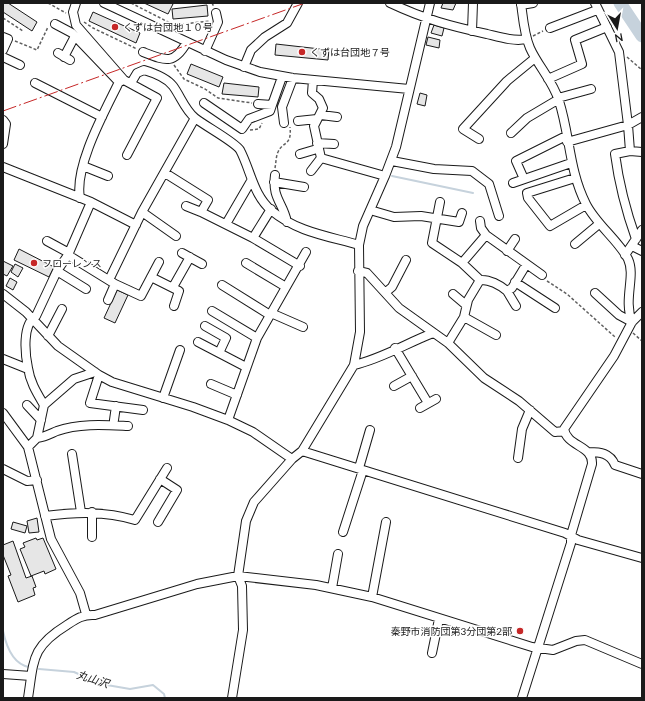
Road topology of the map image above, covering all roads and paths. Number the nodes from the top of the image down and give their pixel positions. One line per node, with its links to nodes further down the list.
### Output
1 (48, 3): 12 (path)
2 (76, 3): 12 (street)
3 (104, 3): 25 (street)
4 (131, 3): 13 (path)
5 (298, 3): 35 (street)
6 (390, 3): 15 (street)
7 (430, 3): 15 (street)
8 (473, 3): 21 (street)
9 (533, 3): 10 (street)
10 (521, 4): 24 (street)
11 (596, 6): 18 (street); 19 (street)
12 (73, 12): 41 (street)
13 (217, 16): 28 (street)
14 (3, 18): 20 (path)
15 (426, 19): 21 (street); 43 (street)
16 (82, 21): 29 (path)
17 (55, 24): 22 (street); 23 (path)
18 (608, 27): 27 (street); 39 (street)
19 (550, 28): 24 (path)
20 (23, 31)
21 (472, 31): 24 (street)
22 (75, 36): 31 (street); 41 (street)
23 (5, 38): 26 (street)
24 (526, 39): 32 (street)
25 (187, 42): 28 (street); 33 (street)
26 (3, 50)
27 (618, 50): 36 (path); 58 (street)
28 (205, 51): 35 (street)
29 (143, 52): 33 (street)
30 (3, 57): 34 (street)
31 (64, 57)
32 (535, 58): 39 (street); 61 (street)
33 (172, 59): 47 (path)
34 (20, 65)
35 (244, 67): 37 (street)
36 (642, 70)
37 (282, 76): 38 (street); 48 (street)
38 (292, 78): 40 (street); 56 (street)
39 (548, 79): 45 (street)
40 (313, 80): 43 (street); 50 (street)
41 (125, 82): 49 (street); 53 (street); 69 (street)
42 (36, 83): 49 (street)
43 (409, 89): 71 (street)
44 (591, 89): 45 (street)
45 (558, 99): 60 (street); 62 (street)
46 (204, 103): 48 (street)
47 (258, 104): 48 (street)
48 (272, 105)
49 (102, 117): 73 (street)
50 (319, 117): 51 (street); 57 (street); 65 (street)
51 (337, 117)
52 (642, 117): 58 (street)
53 (195, 118): 76 (street); 82 (street)
54 (3, 120): 63 (street)
55 (262, 121): 59 (path)
56 (283, 122): 81 (path)
57 (298, 122)
58 (628, 125): 62 (street); 66 (street)
59 (247, 131)
60 (511, 133)
61 (479, 138)
62 (567, 139): 72 (street); 79 (street)
63 (3, 144)
64 (334, 144): 65 (street)
65 (317, 146): 68 (street); 70 (street)
66 (630, 151): 67 (street); 108 (street)
67 (642, 152)
68 (300, 154)
69 (127, 155)
70 (321, 158): 75 (street); 78 (street)
71 (392, 161): 78 (street); 95 (street)
72 (571, 163): 79 (street); 80 (street)
73 (83, 166): 77 (street); 85 (street)
74 (3, 167): 85 (street)
75 (311, 171)
76 (165, 173): 92 (street); 93 (street)
77 (108, 176)
78 (385, 176): 91 (street)
79 (524, 178): 83 (street)
80 (575, 178): 88 (street); 88 (street)
81 (275, 179): 84 (street); 98 (street)
82 (251, 181): 90 (street); 99 (street)
83 (513, 183)
84 (299, 188)
85 (80, 198): 86 (street)
86 (91, 202): 101 (street); 114 (street)
87 (440, 202): 96 (street)
88 (586, 205): 100 (street)
89 (186, 206): 93 (street)
90 (271, 209): 98 (street); 105 (street)
91 (370, 210): 96 (street); 110 (street)
92 (142, 212): 101 (street); 103 (street)
93 (201, 212): 99 (street)
94 (462, 212): 96 (street)
95 (499, 216)
96 (436, 218): 119 (street)
97 (480, 221): 104 (street)
98 (288, 222): 110 (street)
99 (226, 224): 105 (street)
100 (599, 224): 109 (street); 115 (street)
101 (136, 225): 128 (street)
102 (642, 230): 108 (street)
103 (176, 236)
104 (488, 237): 111 (street); 119 (street)
105 (253, 238): 122 (street)
106 (516, 239): 111 (street)
107 (47, 241): 114 (street)
108 (634, 242): 112 (street); 115 (street)
109 (574, 244)
110 (359, 245): 124 (street)
111 (507, 251): 121 (street)
112 (642, 251)
113 (306, 252): 122 (street)
114 (68, 254): 123 (street); 128 (street)
115 (625, 255): 151 (street)
116 (406, 260): 135 (street)
117 (159, 262): 126 (street)
118 (246, 263): 132 (street)
119 (462, 263): 127 (street)
120 (202, 264): 131 (street)
121 (526, 265): 125 (street); 129 (street)
122 (300, 266): 132 (street)
123 (57, 271): 133 (street); 149 (street)
124 (358, 271): 135 (street); 165 (street)
125 (542, 275): 157 (path)
126 (151, 276): 128 (street); 131 (street)
127 (480, 280): 134 (street); 140 (street)
128 (112, 282): 139 (street)
129 (515, 282): 134 (street); 143 (street)
130 (222, 286): 147 (street)
131 (173, 287): 141 (street)
132 (286, 287): 147 (street)
133 (86, 289)
134 (506, 291): 142 (street)
135 (386, 292): 153 (street)
136 (594, 293): 151 (street)
137 (3, 294): 149 (street)
138 (453, 294): 140 (street)
139 (108, 300)
140 (466, 305): 148 (street)
141 (174, 306)
142 (516, 306)
143 (555, 308)
144 (62, 309): 155 (street)
145 (212, 311): 156 (street)
146 (642, 312): 151 (street)
147 (271, 314): 152 (street); 156 (street)
148 (464, 317): 154 (street); 160 (street)
149 (32, 318): 155 (street); 167 (street)
150 (205, 326): 163 (street)
151 (631, 326): 158 (path); 186 (street)
152 (303, 327)
153 (433, 333): 160 (street); 161 (street)
154 (496, 335)
155 (48, 336): 168 (street)
156 (257, 338): 166 (street)
157 (620, 341)
158 (642, 341)
159 (198, 342): 163 (street)
160 (448, 343): 179 (street)
161 (395, 348): 165 (street); 169 (street)
162 (180, 350): 173 (street)
163 (219, 353): 166 (street)
164 (3, 359): 167 (street)
165 (354, 365): 189 (street)
166 (246, 367): 172 (street)
167 (28, 369): 175 (street)
168 (97, 373): 173 (street); 175 (street); 176 (street)
169 (412, 376): 171 (street); 177 (street)
170 (211, 384): 172 (street)
171 (394, 386)
172 (237, 395): 183 (street)
173 (163, 398): 183 (street)
174 (27, 405): 181 (street)
175 (44, 405): 181 (street)
176 (116, 406): 178 (street); 182 (street)
177 (420, 408)
178 (143, 410)
179 (530, 410): 186 (street); 192 (street)
180 (3, 414): 188 (street)
181 (41, 420): 187 (street)
182 (114, 420)
183 (228, 420): 193 (street)
184 (128, 426): 187 (street)
185 (370, 430): 196 (street)
186 (564, 431): 190 (street)
187 (37, 438): 188 (street)
188 (28, 447): 199 (street)
189 (302, 451): 193 (street); 196 (street)
190 (589, 452): 197 (street); 206 (street)
191 (72, 454): 200 (street)
192 (518, 458)
193 (292, 459): 210 (street)
194 (167, 468): 198 (street)
195 (3, 469): 199 (street)
196 (361, 469): 205 (street); 206 (street)
197 (642, 474)
198 (160, 479): 201 (street); 203 (street)
199 (37, 480): 202 (street)
200 (81, 512): 201 (street); 202 (street)
201 (92, 512): 207 (street)
202 (45, 516): 213 (street)
203 (158, 522)
204 (386, 522): 212 (street)
205 (343, 532)
206 (571, 535): 209 (street); 215 (street)
207 (92, 537)
208 (338, 554): 211 (street)
209 (642, 558)
210 (238, 576): 211 (street); 213 (street); 221 (street)
211 (332, 588): 212 (street)
212 (372, 597): 214 (street)
213 (86, 614): 219 (street)
214 (439, 619): 215 (street); 216 (street)
215 (538, 648): 217 (street); 222 (street)
216 (432, 653)
217 (642, 664)
218 (3, 674): 219 (street)
219 (31, 676): 220 (street)
220 (28, 698)
221 (232, 698)
222 (522, 698)

